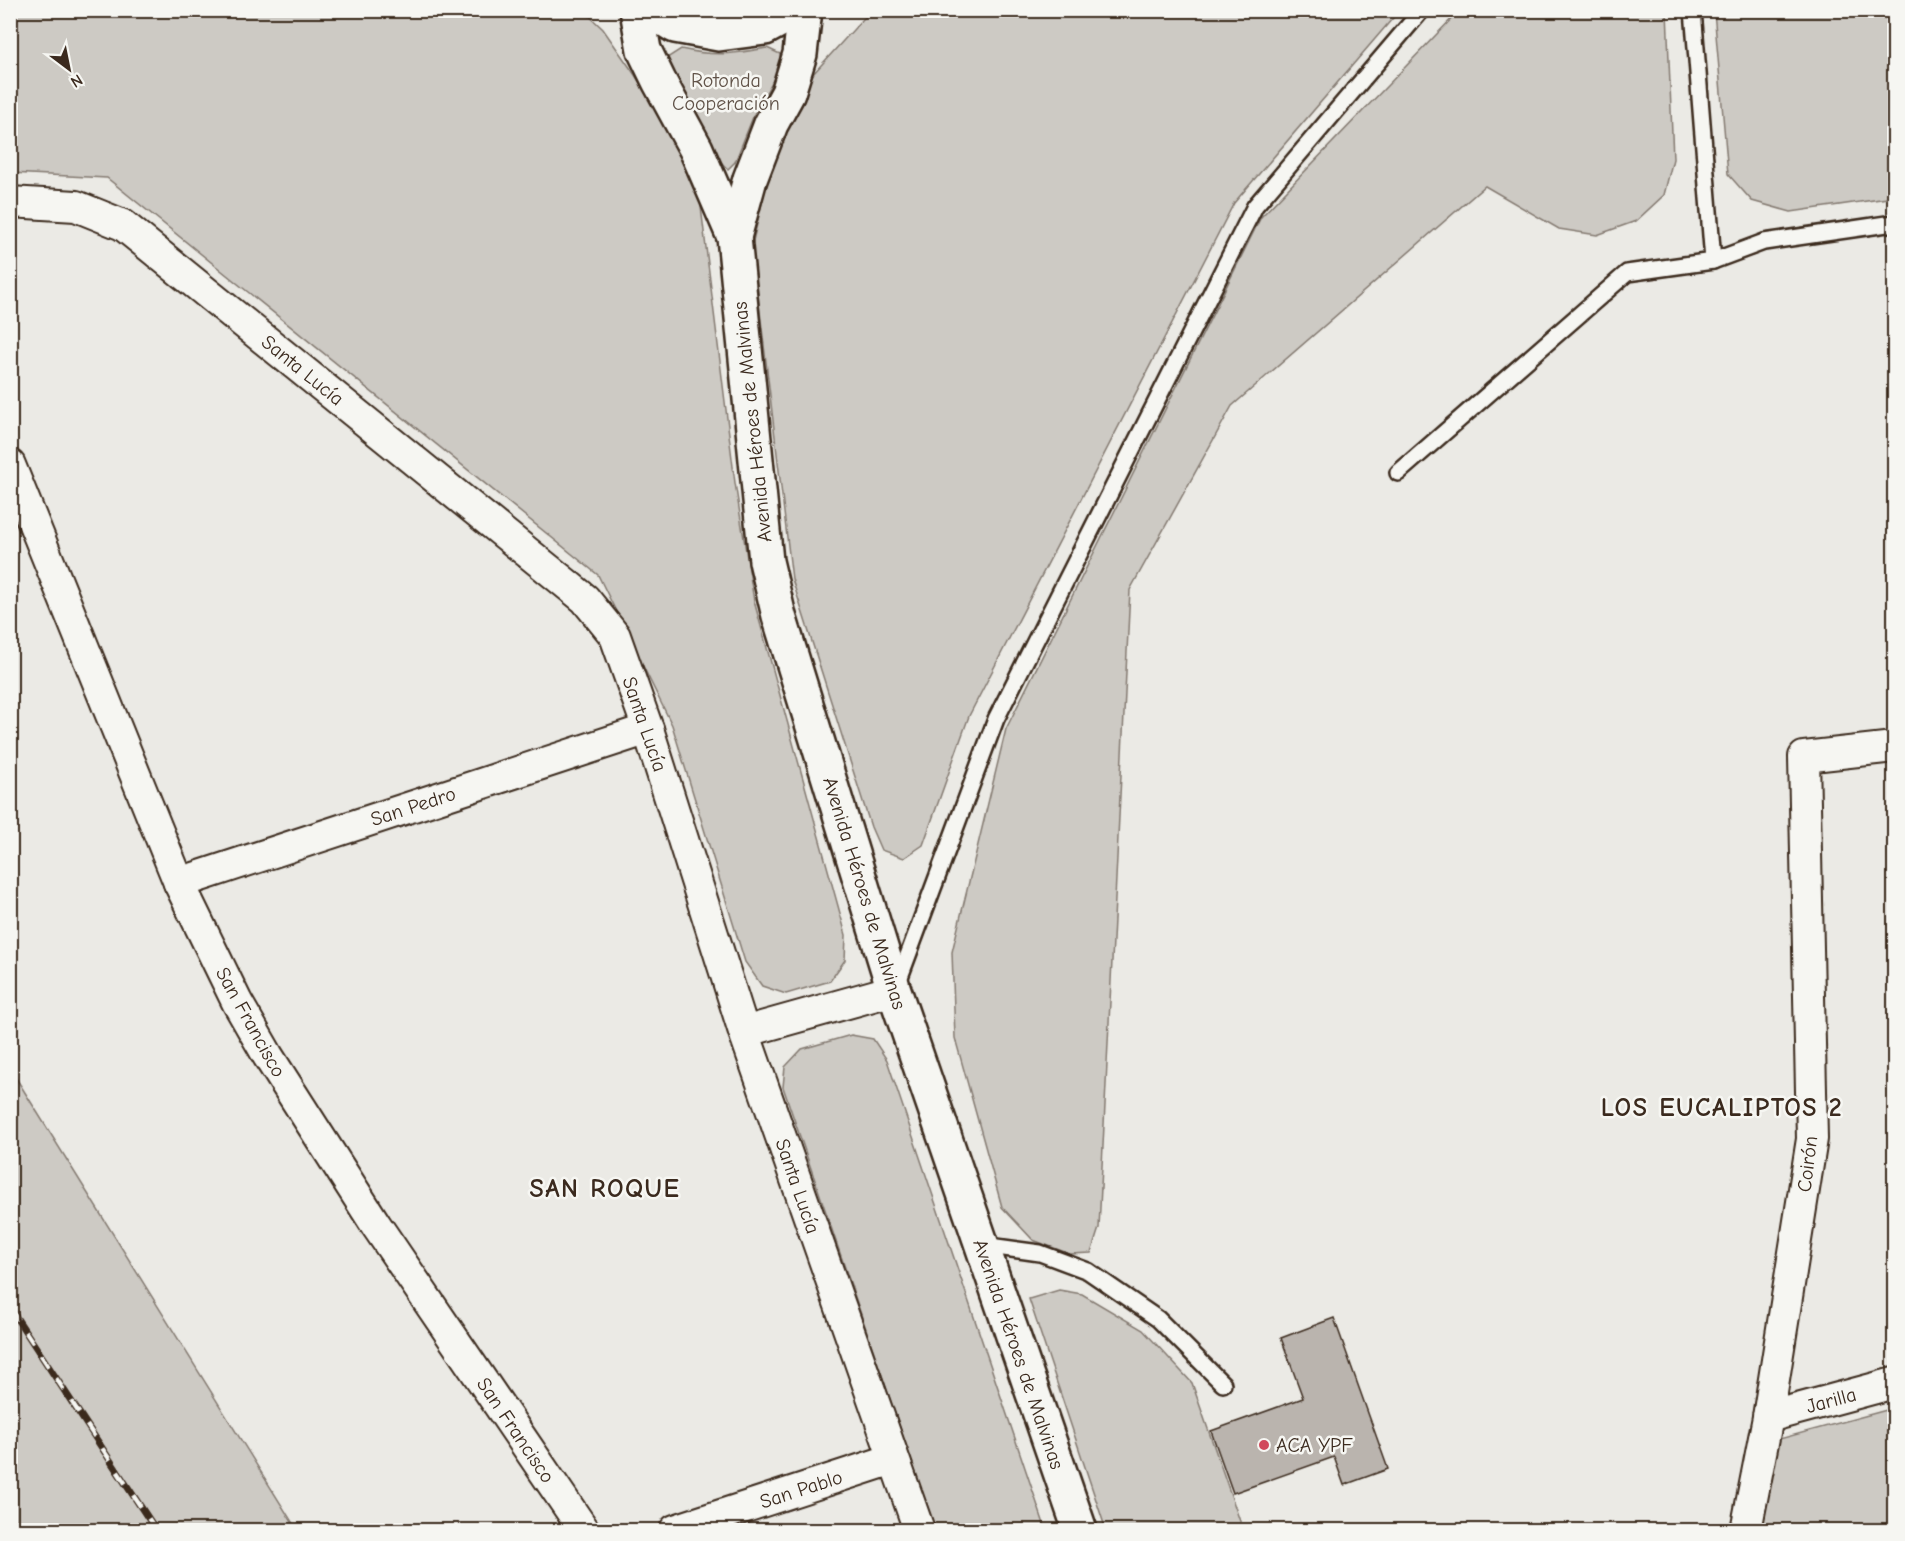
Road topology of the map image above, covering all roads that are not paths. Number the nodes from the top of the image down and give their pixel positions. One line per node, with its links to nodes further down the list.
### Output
1 (637, 10): 9 (main road, Avenida Héroes de Malvinas)
2 (649, 10): 3 (main road)
3 (798, 10)
4 (805, 10): 9 (main road, Avenida Héroes de Malvinas)
5 (1422, 10): 16 (lane)
6 (1693, 10): 10 (lane)
7 (10, 202): 13 (street, Santa Lucía)
8 (1894, 223): 10 (lane)
9 (734, 237): 16 (main road, Avenida Héroes de Malvinas)
10 (1713, 261): 12 (lane)
11 (10, 465): 15 (street, San Francisco)
12 (1398, 473)
13 (648, 729): 15 (street, San Pedro); 17 (street, Santa Lucía)
14 (1894, 747): 21 (street, Coirón)
15 (179, 883): 23 (street, San Francisco)
16 (894, 990): 17 (street); 18 (main road, Avenida Héroes de Malvinas)
17 (744, 1032): 22 (street, Santa Lucía)
18 (982, 1245): 20 (lane); 26 (main road, Avenida Héroes de Malvinas)
19 (1894, 1383): 21 (street, Jarilla)
20 (1223, 1384)
21 (1768, 1417): 27 (street, Coirón)
22 (893, 1460): 24 (street, San Pablo); 25 (street, Santa Lucía)
23 (584, 1530)
24 (675, 1530)
25 (919, 1530)
26 (1080, 1530)
27 (1746, 1530)

